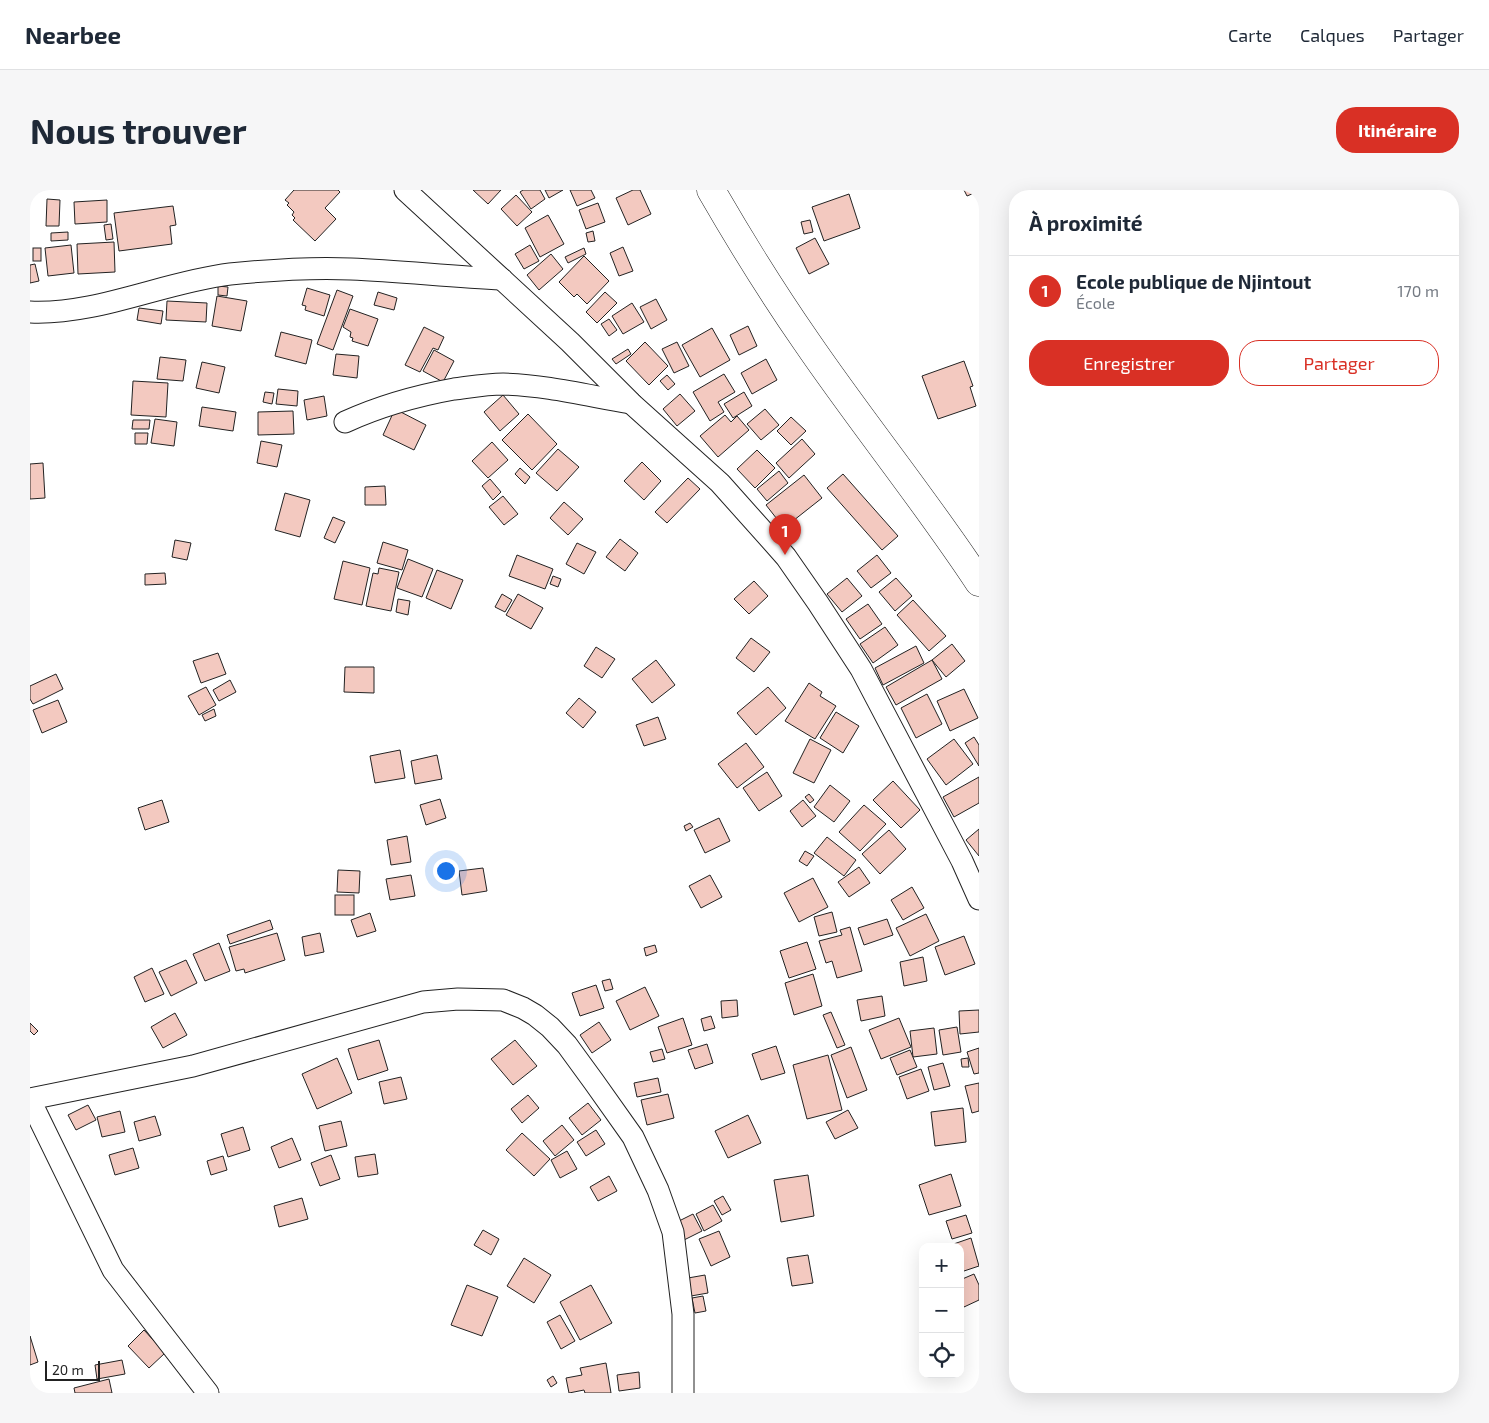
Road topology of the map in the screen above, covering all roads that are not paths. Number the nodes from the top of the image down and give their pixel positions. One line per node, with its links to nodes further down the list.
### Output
1 (405, 190): 3 (street)
2 (711, 190): 7 (highway)
3 (502, 279): 4 (street); 5 (street)
4 (30, 312)
5 (631, 404): 6 (street); 8 (street)
6 (345, 422)
7 (979, 582)
8 (979, 899)
9 (30, 1099): 10 (street); 11 (street)
10 (208, 1393)
11 (683, 1393)

